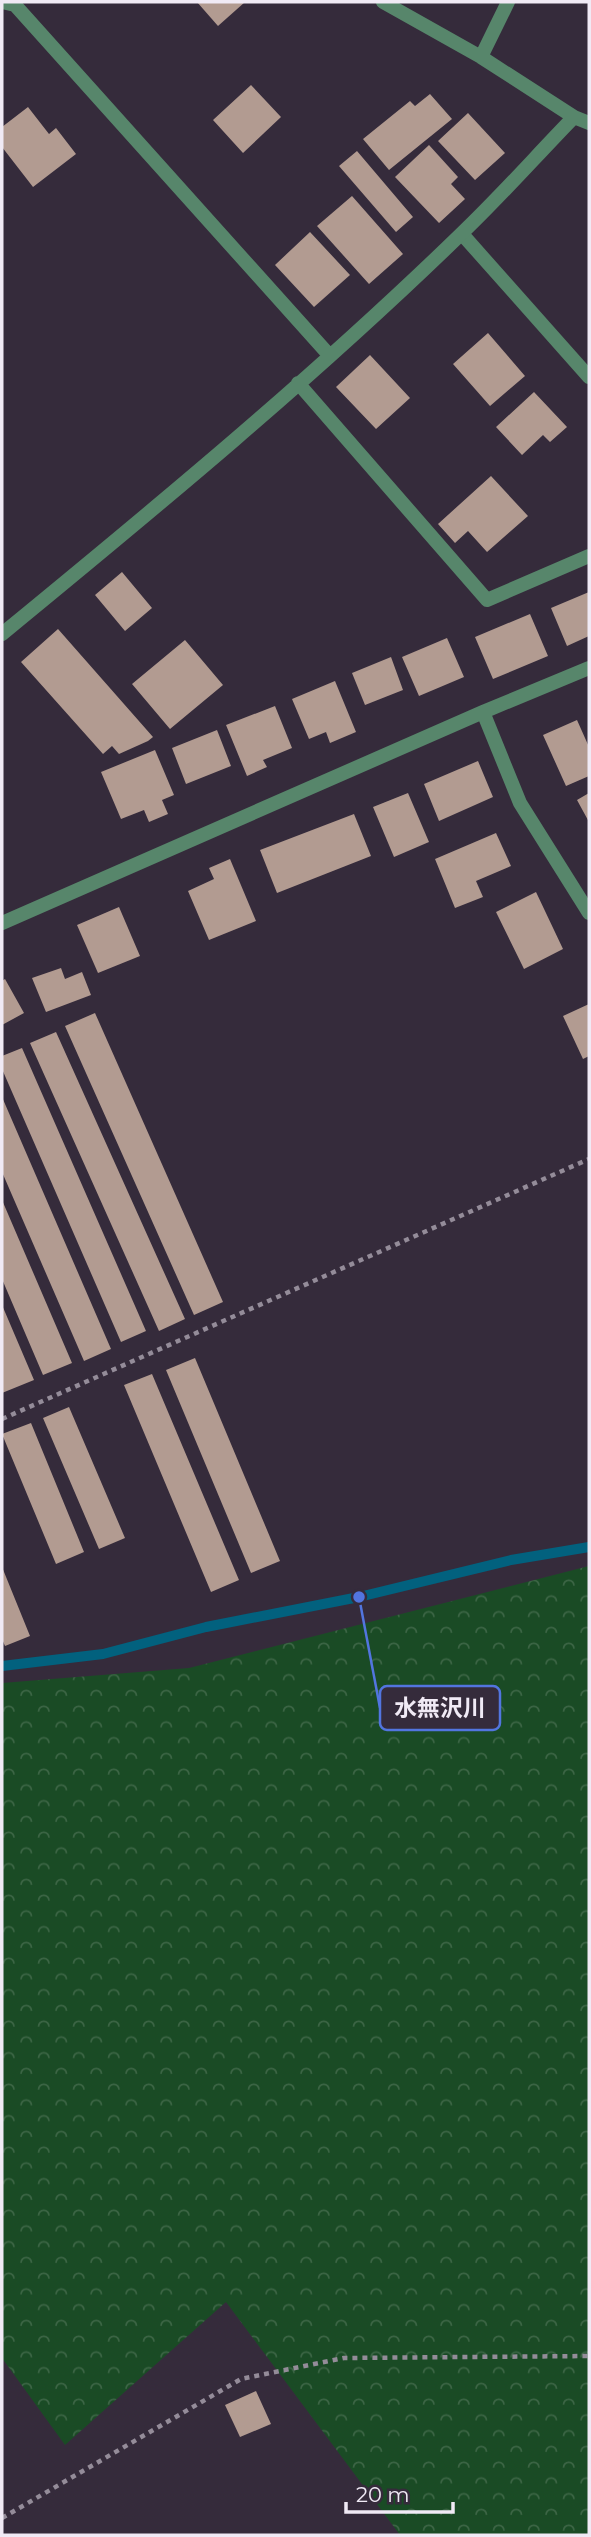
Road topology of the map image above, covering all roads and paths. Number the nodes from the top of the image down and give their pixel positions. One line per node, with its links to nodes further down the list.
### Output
1 (2, 2): 8 (street)
2 (383, 2): 4 (street)
3 (508, 2): 4 (street)
4 (481, 57): 5 (street)
5 (574, 117): 6 (street); 7 (street)
6 (589, 123)
7 (461, 234): 8 (street); 9 (street)
8 (330, 356): 10 (street)
9 (589, 377)
10 (298, 383): 11 (street); 12 (street)
11 (589, 556)
12 (2, 634)
13 (589, 668): 14 (street)
14 (483, 712): 15 (street); 16 (street)
15 (589, 913)
16 (2, 923)
17 (589, 1159): 18 (path)
18 (2, 1419)
19 (589, 2356): 20 (path)
20 (2, 2518)

